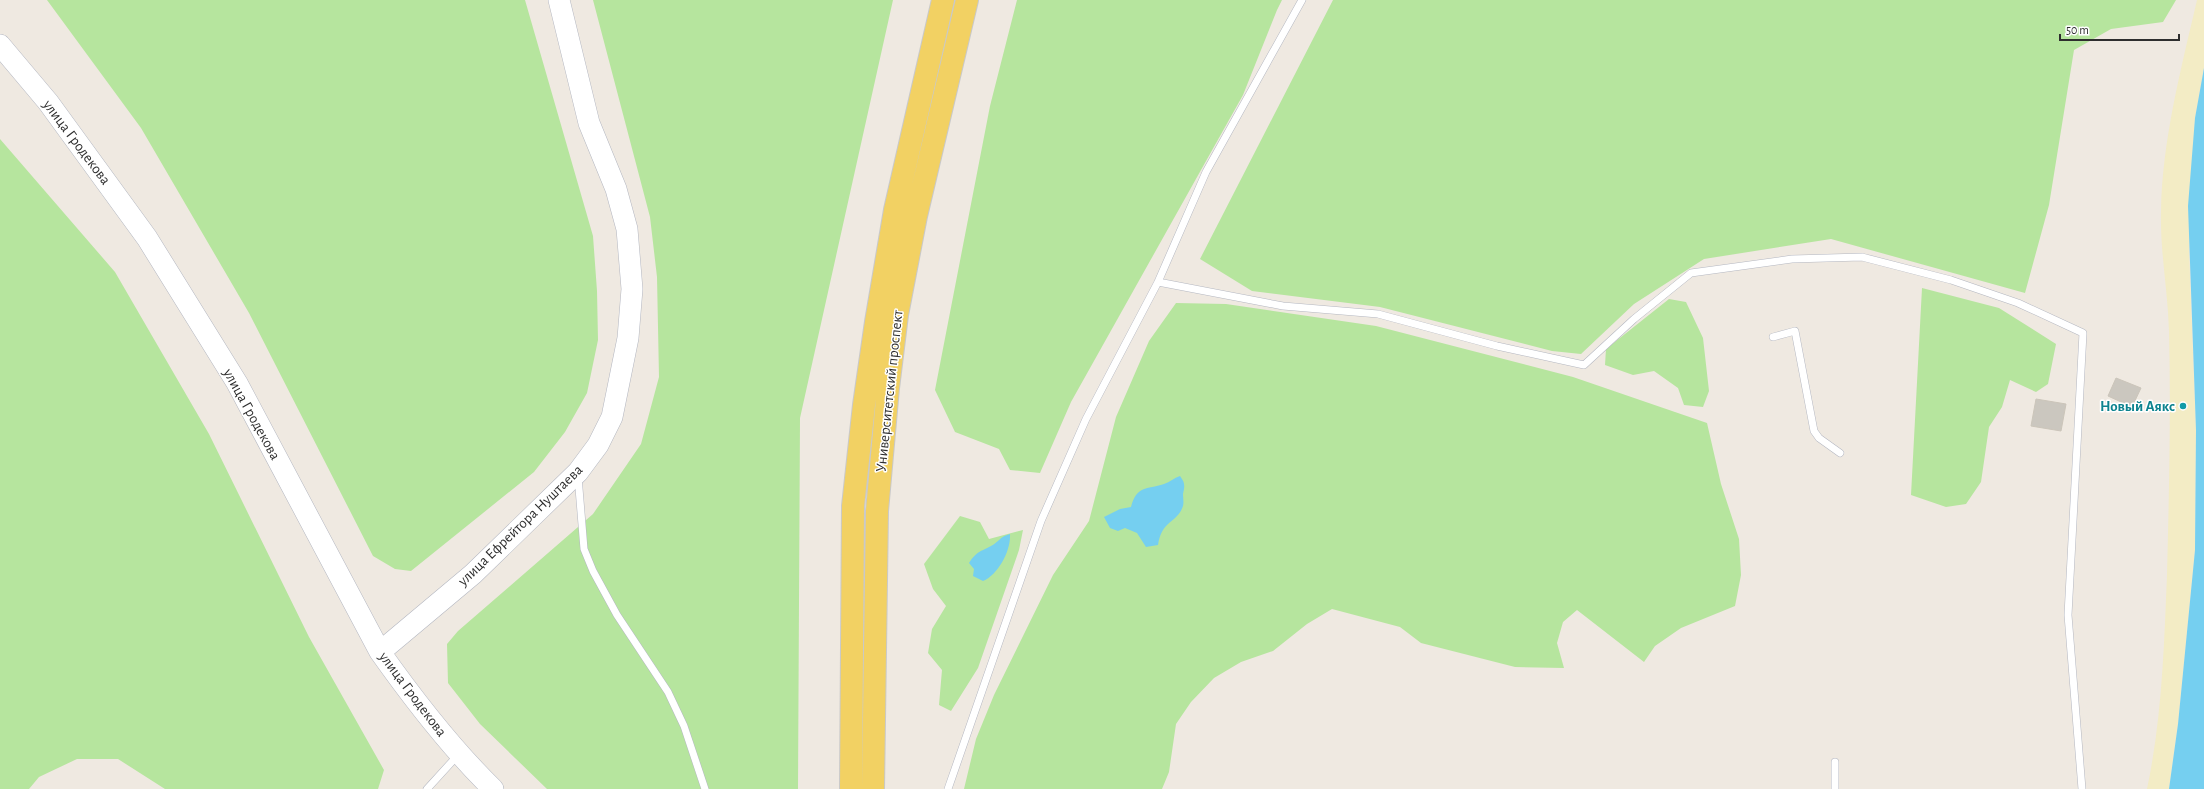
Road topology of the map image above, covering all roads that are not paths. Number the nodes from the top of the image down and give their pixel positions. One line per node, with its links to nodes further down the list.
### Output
1 (559, 0): 9 (main road, улица Ефрейтора Нуштаева)
2 (943, 0): 12 (main road, Университетский проспект)
3 (967, 0): 19 (main road, Университетский проспект)
4 (1302, 0): 6 (lane)
5 (0, 45): 10 (main road, улица Гродекова)
6 (1158, 282): 20 (lane); 22 (lane)
7 (1773, 336): 8 (lane)
8 (1840, 453)
9 (578, 472): 10 (main road, улица Ефрейтора Нуштаева); 16 (lane)
10 (380, 652): 11 (main road, улица Гродекова)
11 (459, 755): 14 (lane); 15 (main road, улица Гродекова)
12 (851, 760): 17 (main road); 18 (main road, Университетский проспект)
13 (1835, 762): 21 (lane)
14 (427, 789)
15 (492, 789)
16 (705, 789)
17 (844, 789)
18 (851, 789)
19 (873, 789)
20 (948, 789)
21 (1835, 789)
22 (2082, 789)

